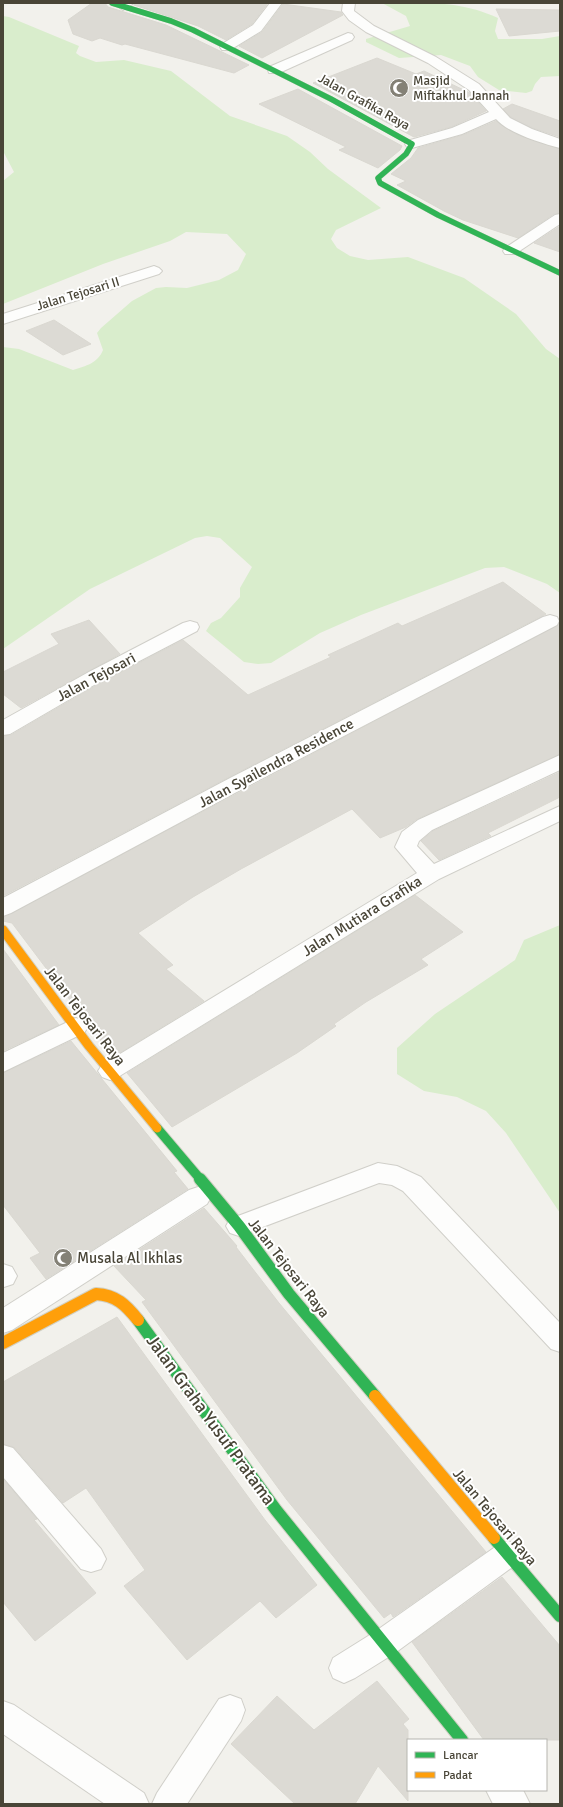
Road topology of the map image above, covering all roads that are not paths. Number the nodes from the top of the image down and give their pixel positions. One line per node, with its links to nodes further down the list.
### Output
1 (276, 3): 5 (street)
2 (350, 3): 7 (street)
3 (121, 4): 5 (street, Jalan Grafika Raya)
4 (348, 37): 6 (street)
5 (226, 47): 6 (street, Jalan Grafika Raya)
6 (274, 70): 8 (street, Jalan Grafika Raya)
7 (497, 113): 8 (street); 9 (street)
8 (412, 144): 11 (street, Jalan Grafika Raya)
9 (560, 144)
10 (560, 218): 11 (street)
11 (510, 251): 13 (street, Jalan Grafika Raya)
12 (154, 271): 14 (street, Jalan Tejosari II)
13 (560, 273)
14 (3, 319)
15 (550, 621): 21 (street, Jalan Syailendra Residence)
16 (190, 628): 17 (street, Jalan Tejosari)
17 (3, 729)
18 (560, 762): 20 (street, Jalan Mutiara Grafika)
19 (560, 812): 20 (street)
20 (431, 874): 25 (street, Jalan Mutiara Grafika)
21 (3, 908)
22 (3, 930): 23 (street, Jalan Tejosari Raya)
23 (76, 1027): 24 (street); 25 (street, Jalan Tejosari Raya)
24 (3, 1063)
25 (110, 1071): 27 (street, Jalan Tejosari Raya)
26 (198, 1197): 28 (street)
27 (239, 1226): 29 (street); 32 (street, Jalan Tejosari Raya)
28 (3, 1322)
29 (560, 1341)
30 (3, 1343): 35 (street, Jalan Graha Yusuf Pratama)
31 (4, 1460): 33 (street)
32 (508, 1554): 34 (street, Jalan Tejosari Raya); 35 (street)
33 (91, 1559)
34 (560, 1616)
35 (384, 1643): 36 (street); 39 (street, Jalan Graha Yusuf Pratama)
36 (344, 1668)
37 (230, 1710): 42 (street)
38 (3, 1716): 41 (street)
39 (461, 1739)
40 (503, 1791): 43 (street)
41 (134, 1804)
42 (168, 1804)
43 (514, 1804)

